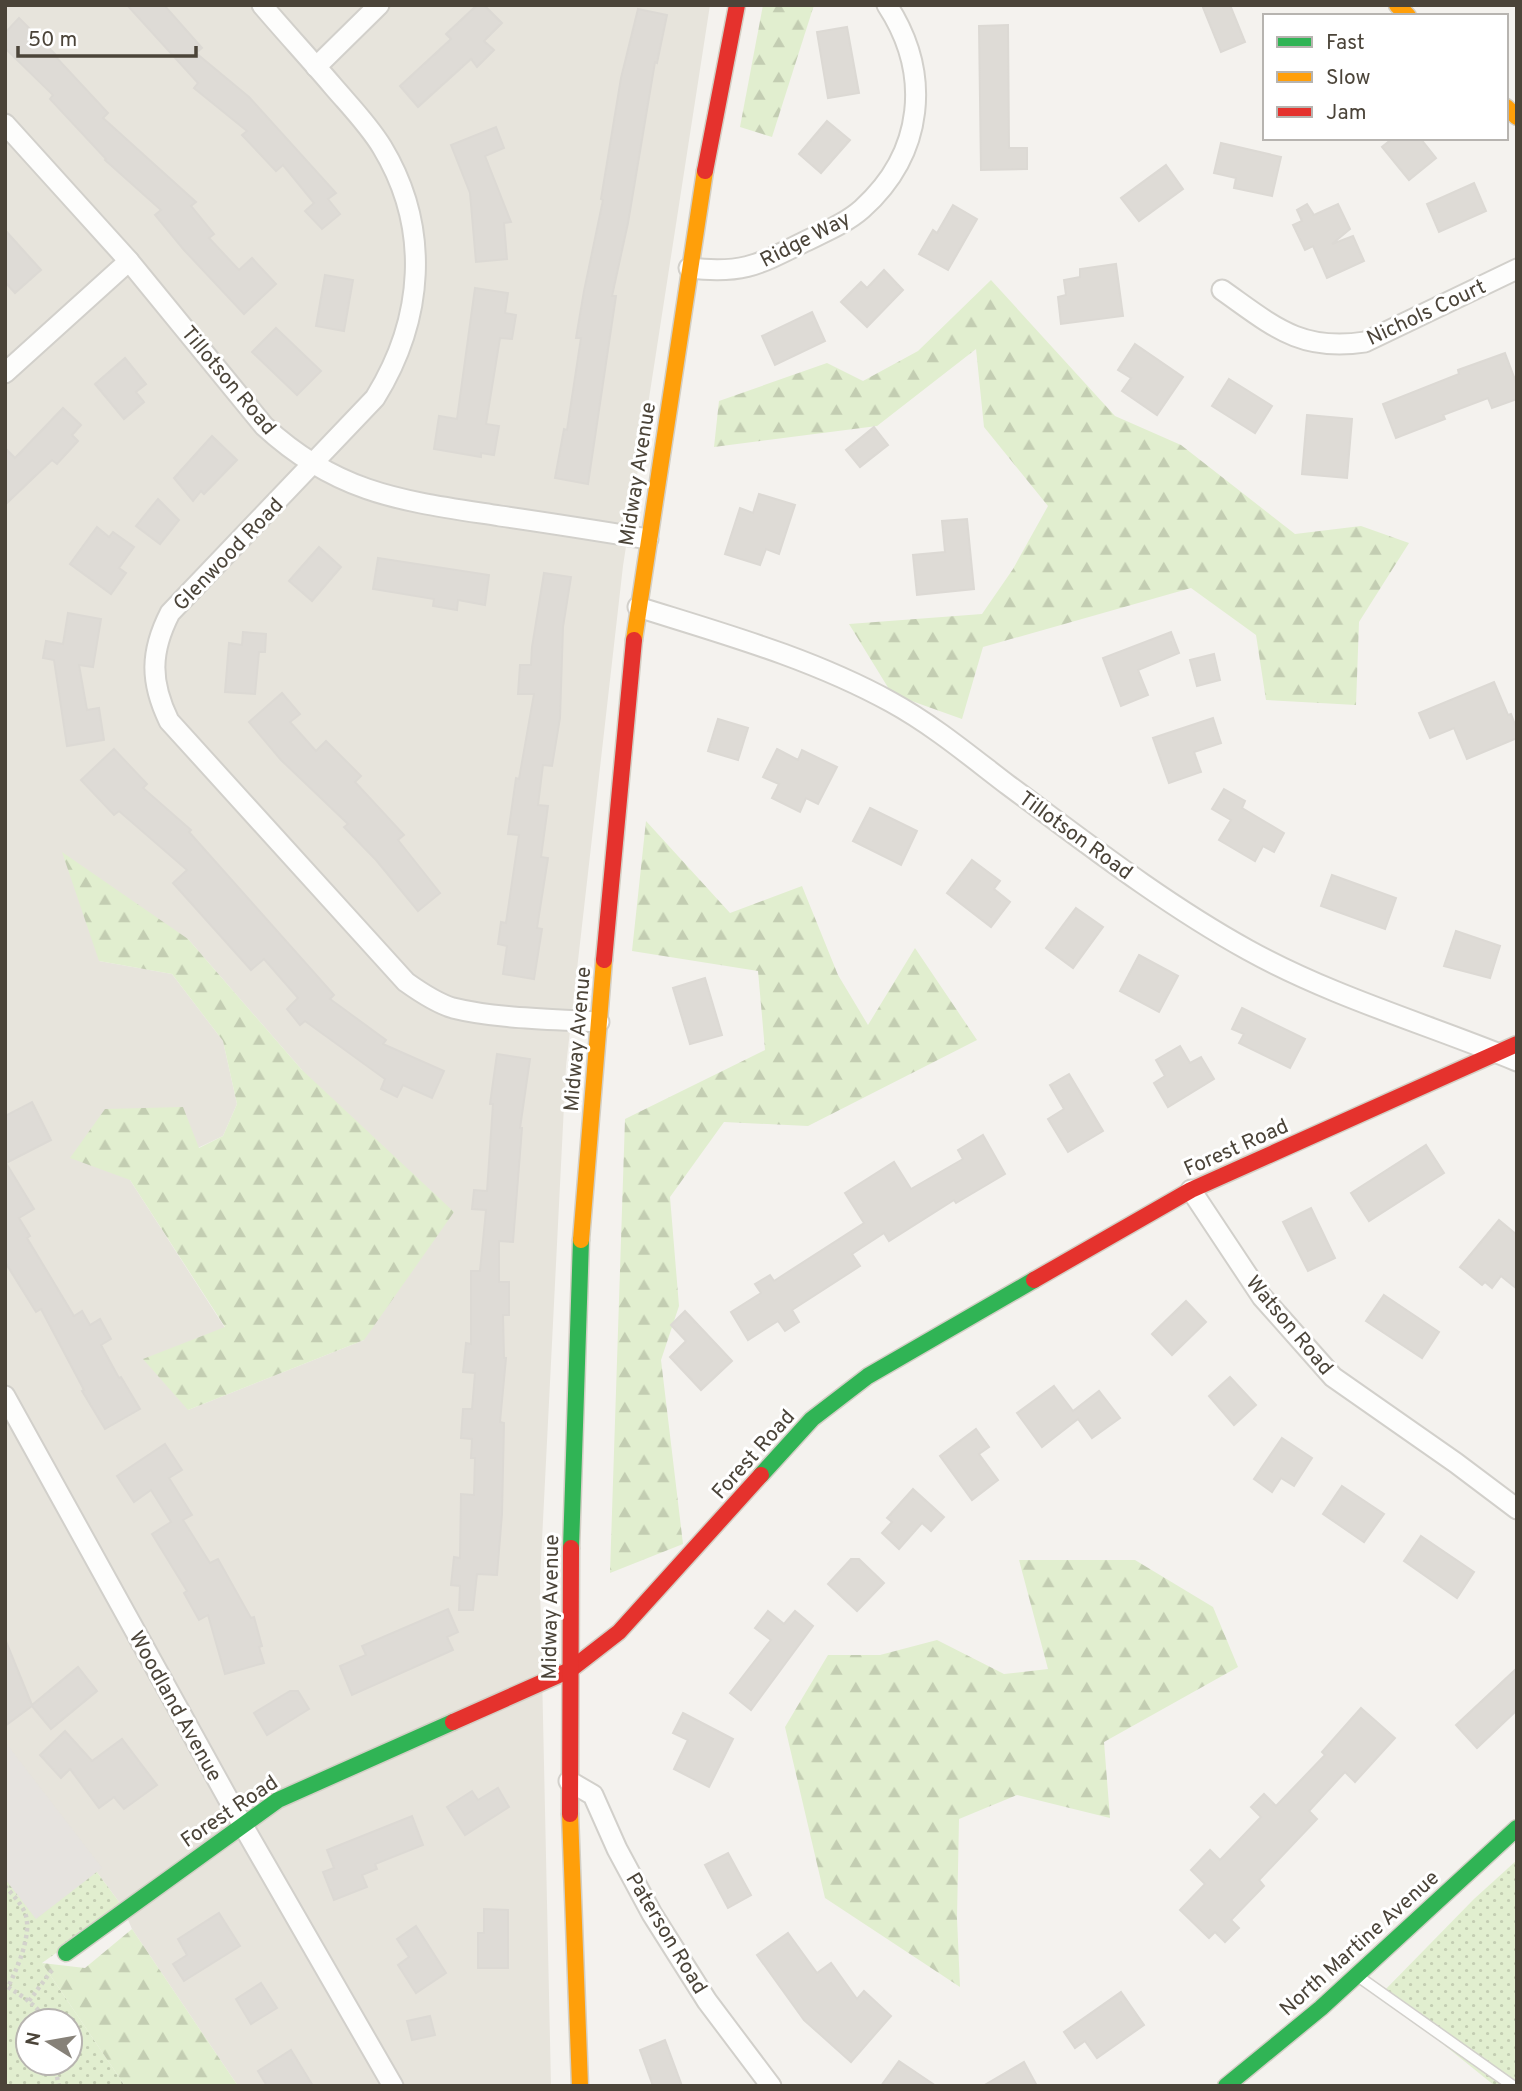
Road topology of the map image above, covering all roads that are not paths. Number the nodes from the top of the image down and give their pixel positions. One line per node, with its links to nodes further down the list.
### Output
1 (261, 5): 5 (street, Glenwood Road)
2 (379, 5): 5 (street)
3 (737, 5): 8 (main road, Midway Avenue)
4 (887, 5): 8 (street, Ridge Way)
5 (316, 67): 12 (street, Glenwood Road)
6 (5, 124): 7 (street, Tillotson Road)
7 (130, 261): 11 (street); 12 (street, Tillotson Road)
8 (689, 268): 13 (main road, Midway Avenue)
9 (1517, 269): 10 (street, Nichols Court)
10 (1222, 290)
11 (5, 373)
12 (314, 464): 13 (street, Tillotson Road); 15 (street, Glenwood Road)
13 (648, 539): 14 (main road, Midway Avenue)
14 (638, 607): 15 (main road, Midway Avenue); 17 (street, Tillotson Road)
15 (599, 1023): 22 (main road, Midway Avenue)
16 (1517, 1044): 17 (main road, Forest Road)
17 (1498, 1053): 18 (street, Tillotson Road); 19 (main road, Forest Road)
18 (1517, 1061)
19 (1191, 1190): 21 (street, Watson Road); 22 (main road, Forest Road)
20 (5, 1396): 24 (street, Woodland Avenue)
21 (1517, 1509)
22 (570, 1670): 23 (main road, Midway Avenue); 24 (main road, Forest Road)
23 (569, 1781): 29 (main road, Midway Avenue); 30 (street, Paterson Road)
24 (242, 1824): 26 (main road, Forest Road); 28 (street, Woodland Avenue)
25 (1517, 1828): 27 (main road, North Martine Avenue)
26 (65, 1953)
27 (1357, 1976): 31 (main road, North Martine Avenue); 32 (lane)
28 (393, 2086)
29 (580, 2086)
30 (771, 2086)
31 (1226, 2086)
32 (1513, 2086)

